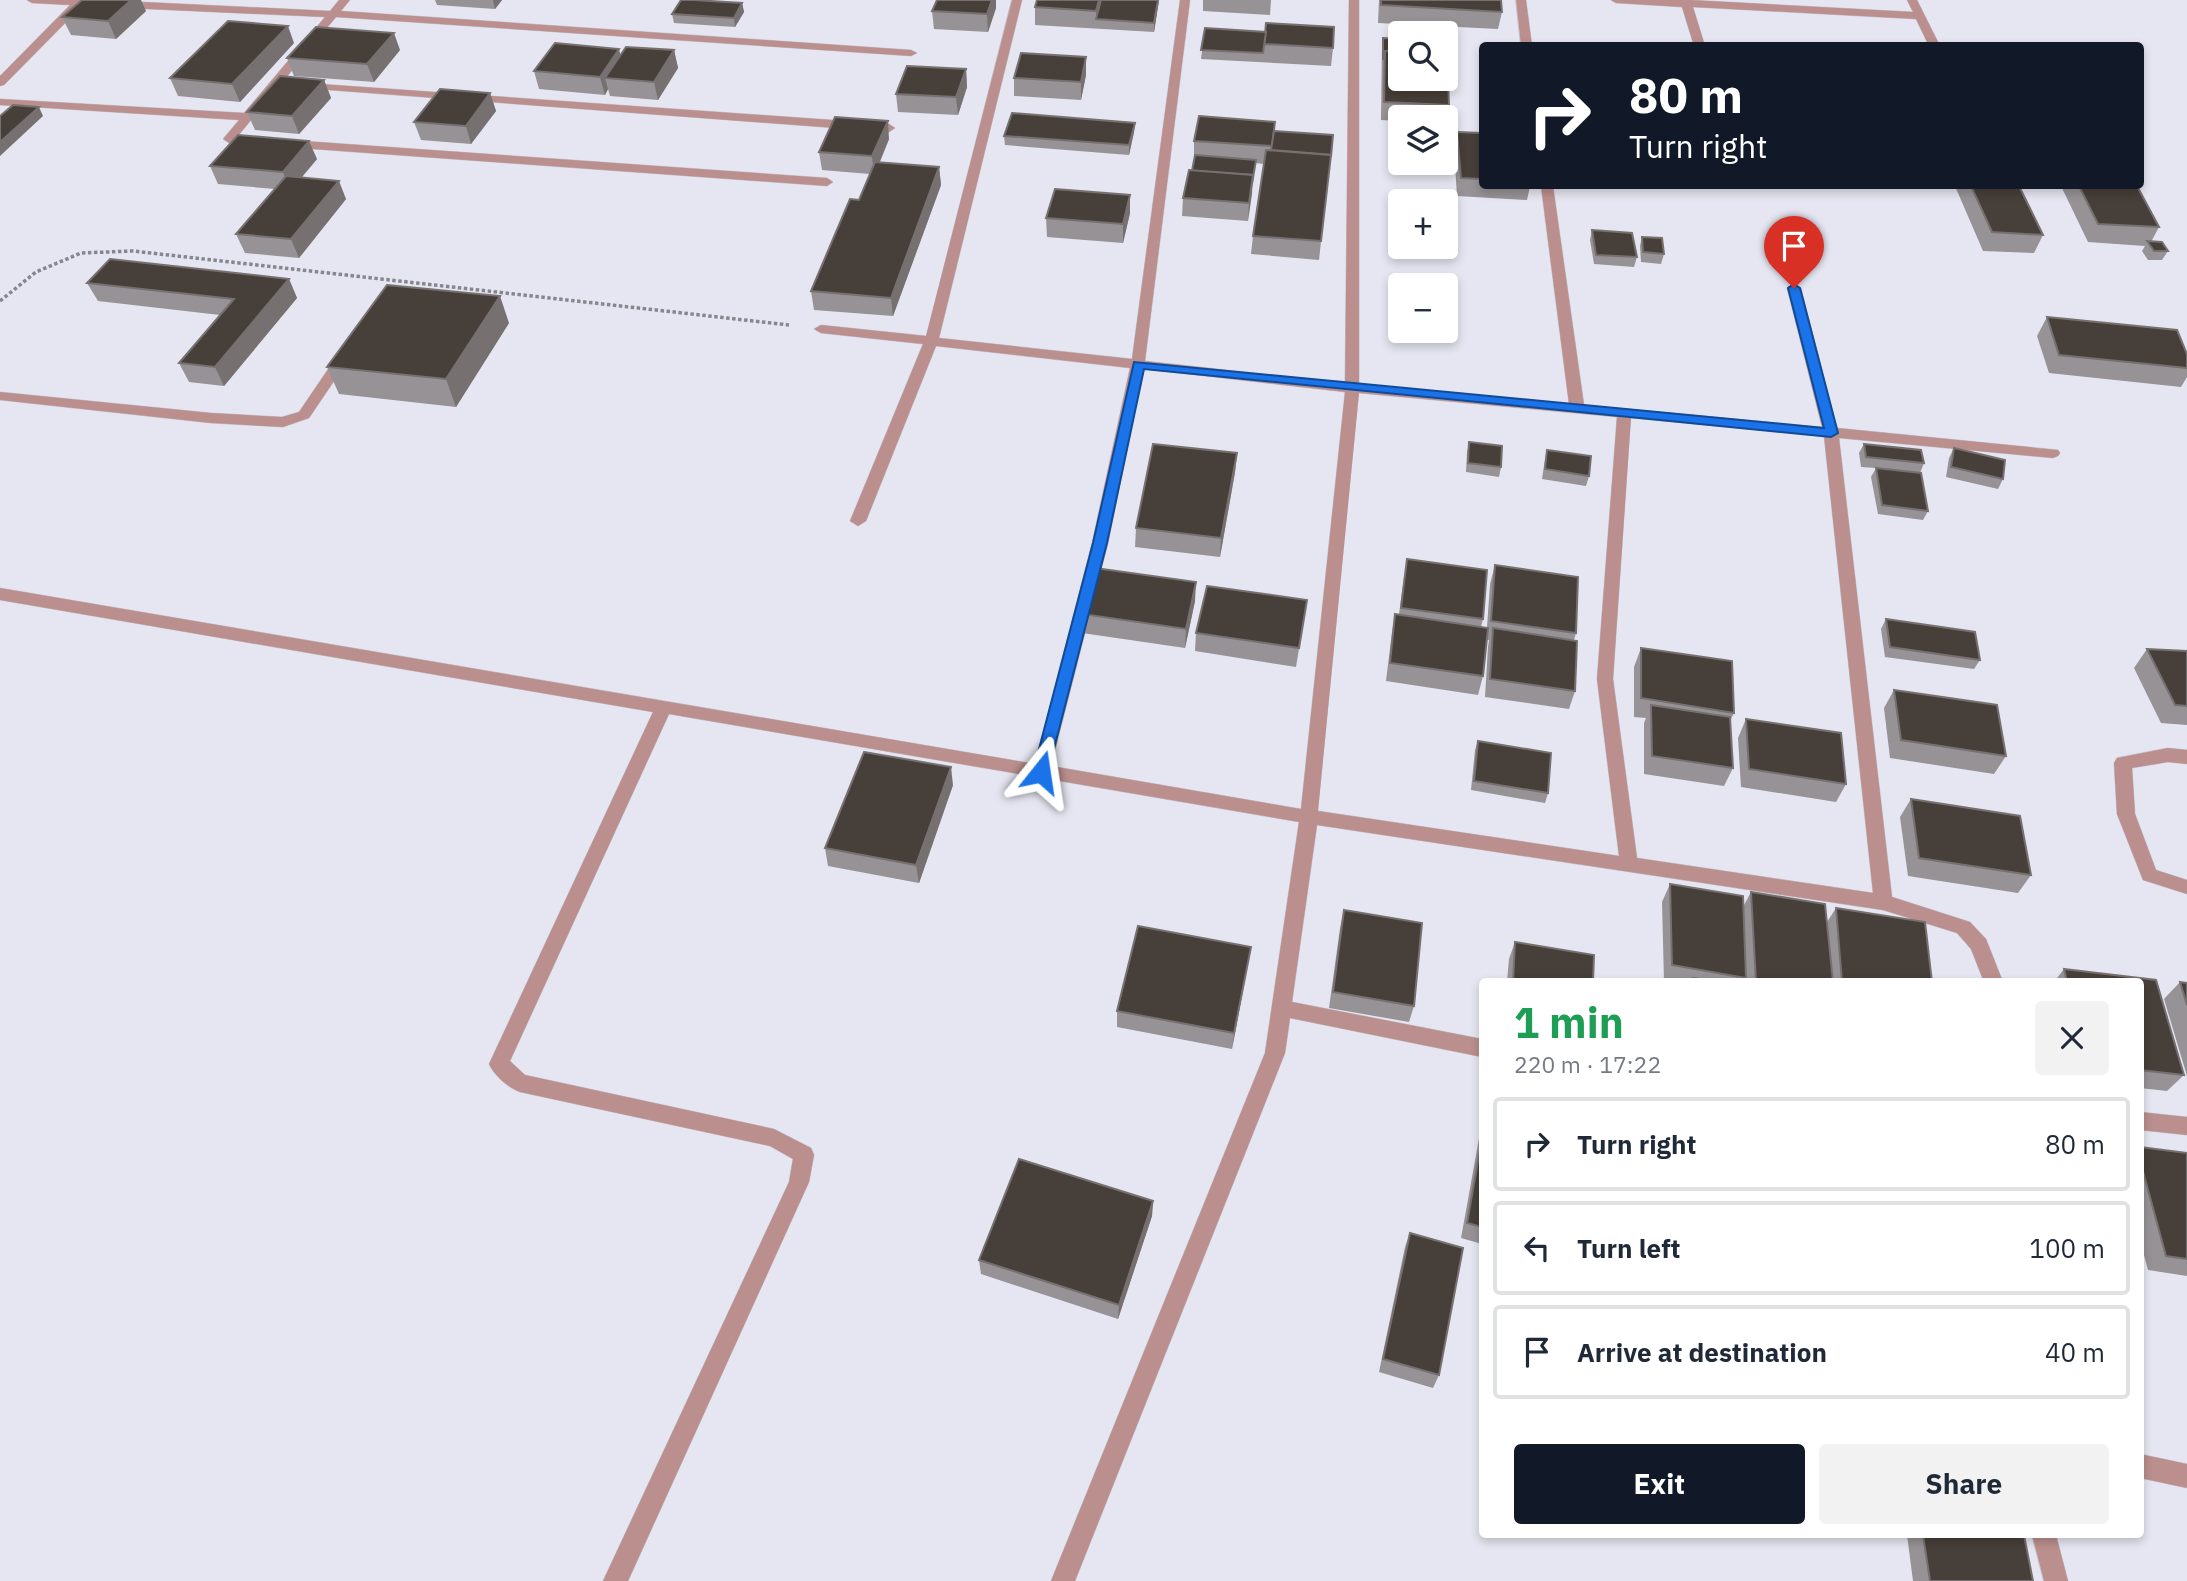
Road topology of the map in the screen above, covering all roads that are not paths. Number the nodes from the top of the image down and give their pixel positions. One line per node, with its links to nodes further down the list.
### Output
1 (32, 0): 9 (street)
2 (345, 0): 11 (street)
3 (1017, 0): 28 (street)
4 (1185, 0): 30 (street)
5 (1354, 0): 31 (street)
6 (1521, 0): 13 (street)
7 (1616, 0): 10 (street)
8 (1912, 0): 12 (street)
9 (80, 1): 11 (street); 17 (street)
10 (1686, 2): 12 (street); 14 (street)
11 (334, 14): 16 (street); 18 (street)
12 (1920, 16): 15 (street)
13 (1526, 42)
14 (1699, 42)
15 (1933, 42)
16 (911, 53)
17 (0, 83)
18 (276, 84): 20 (street); 21 (street)
19 (0, 102): 20 (street)
20 (247, 117): 22 (street)
21 (889, 128)
22 (243, 140)
23 (271, 142): 24 (street)
24 (827, 182)
25 (1546, 189): 33 (street)
26 (1794, 288): 35 (street)
27 (821, 329): 28 (street)
28 (931, 342): 30 (street); 37 (street)
29 (348, 351): 32 (street)
30 (1138, 364): 31 (street); 41 (street)
31 (1352, 387): 33 (street); 42 (street)
32 (0, 396)
33 (1577, 409): 34 (street)
34 (1624, 413): 35 (street); 43 (street)
35 (1831, 433): 36 (street); 45 (street)
36 (2053, 453)
37 (858, 521)
38 (0, 594): 39 (street)
39 (664, 707): 41 (street); 54 (street)
40 (2187, 757): 44 (street)
41 (1041, 772): 42 (street)
42 (1309, 817): 43 (street); 47 (street)
43 (1629, 865): 45 (street)
44 (2187, 887)
45 (1883, 902): 46 (street)
46 (1992, 978)
47 (1281, 1008): 48 (street); 55 (street)
48 (1479, 1047)
49 (2144, 1121): 50 (street)
50 (2187, 1126)
51 (2144, 1467): 52 (street)
52 (2187, 1476)
53 (2045, 1538): 56 (street)
54 (615, 1581)
55 (1063, 1581)
56 (2056, 1581)

